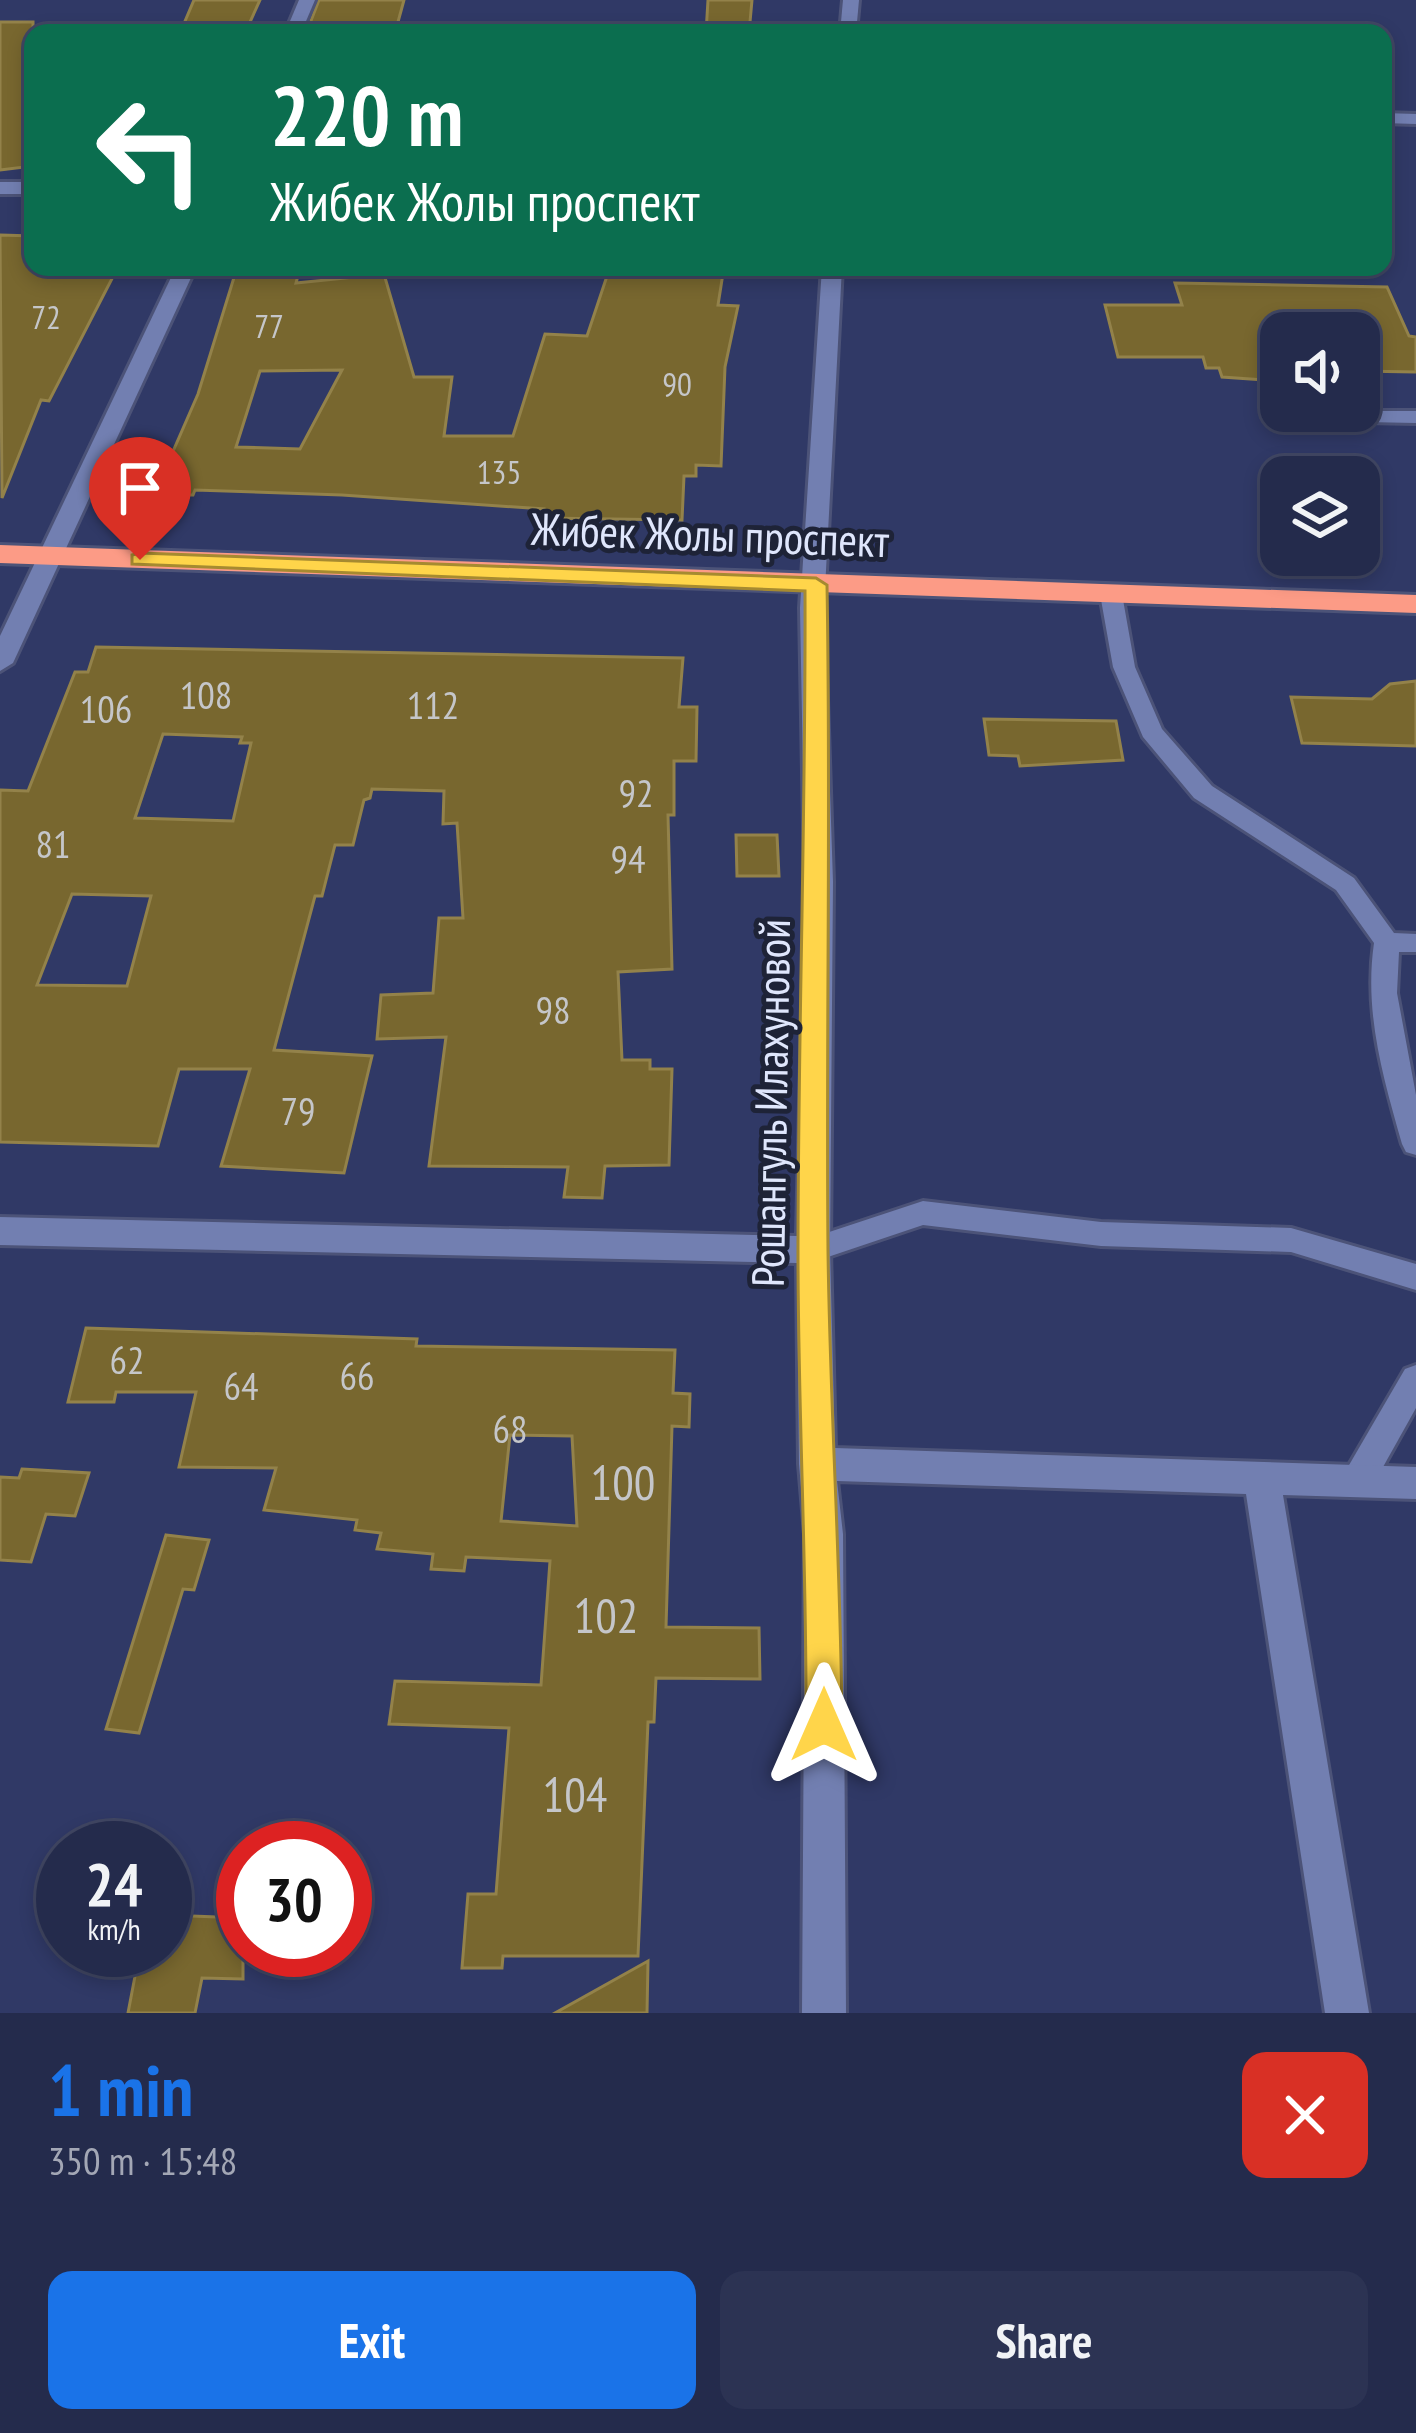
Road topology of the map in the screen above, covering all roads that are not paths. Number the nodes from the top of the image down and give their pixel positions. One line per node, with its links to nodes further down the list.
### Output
1 (183, 276): 6 (street)
2 (832, 276): 7 (street, Рошангуль Илахуновой)
3 (1380, 416): 4 (lane)
4 (1416, 417)
5 (0, 554): 6 (highway, Жибек Жолы проспект)
6 (48, 556): 7 (highway, Жибек Жолы проспект); 10 (street)
7 (816, 585): 8 (highway, Жибек Жолы проспект); 15 (street, Рошангуль Илахуновой)
8 (1111, 594): 9 (highway, Жибек Жолы проспект); 11 (lane)
9 (1416, 604)
10 (0, 663)
11 (1387, 942): 12 (lane); 13 (lane)
12 (1416, 943)
13 (1416, 1144)
14 (0, 1232): 15 (street)
15 (813, 1250): 16 (lane); 18 (street, Рошангуль Илахуновой)
16 (1416, 1277)
17 (1416, 1379): 20 (lane)
18 (817, 1464): 19 (street); 22 (street, Рошангуль Илахуновой)
19 (1262, 1480): 20 (street); 23 (street)
20 (1357, 1482): 21 (street)
21 (1416, 1484)
22 (824, 2013)
23 (1347, 2013)

